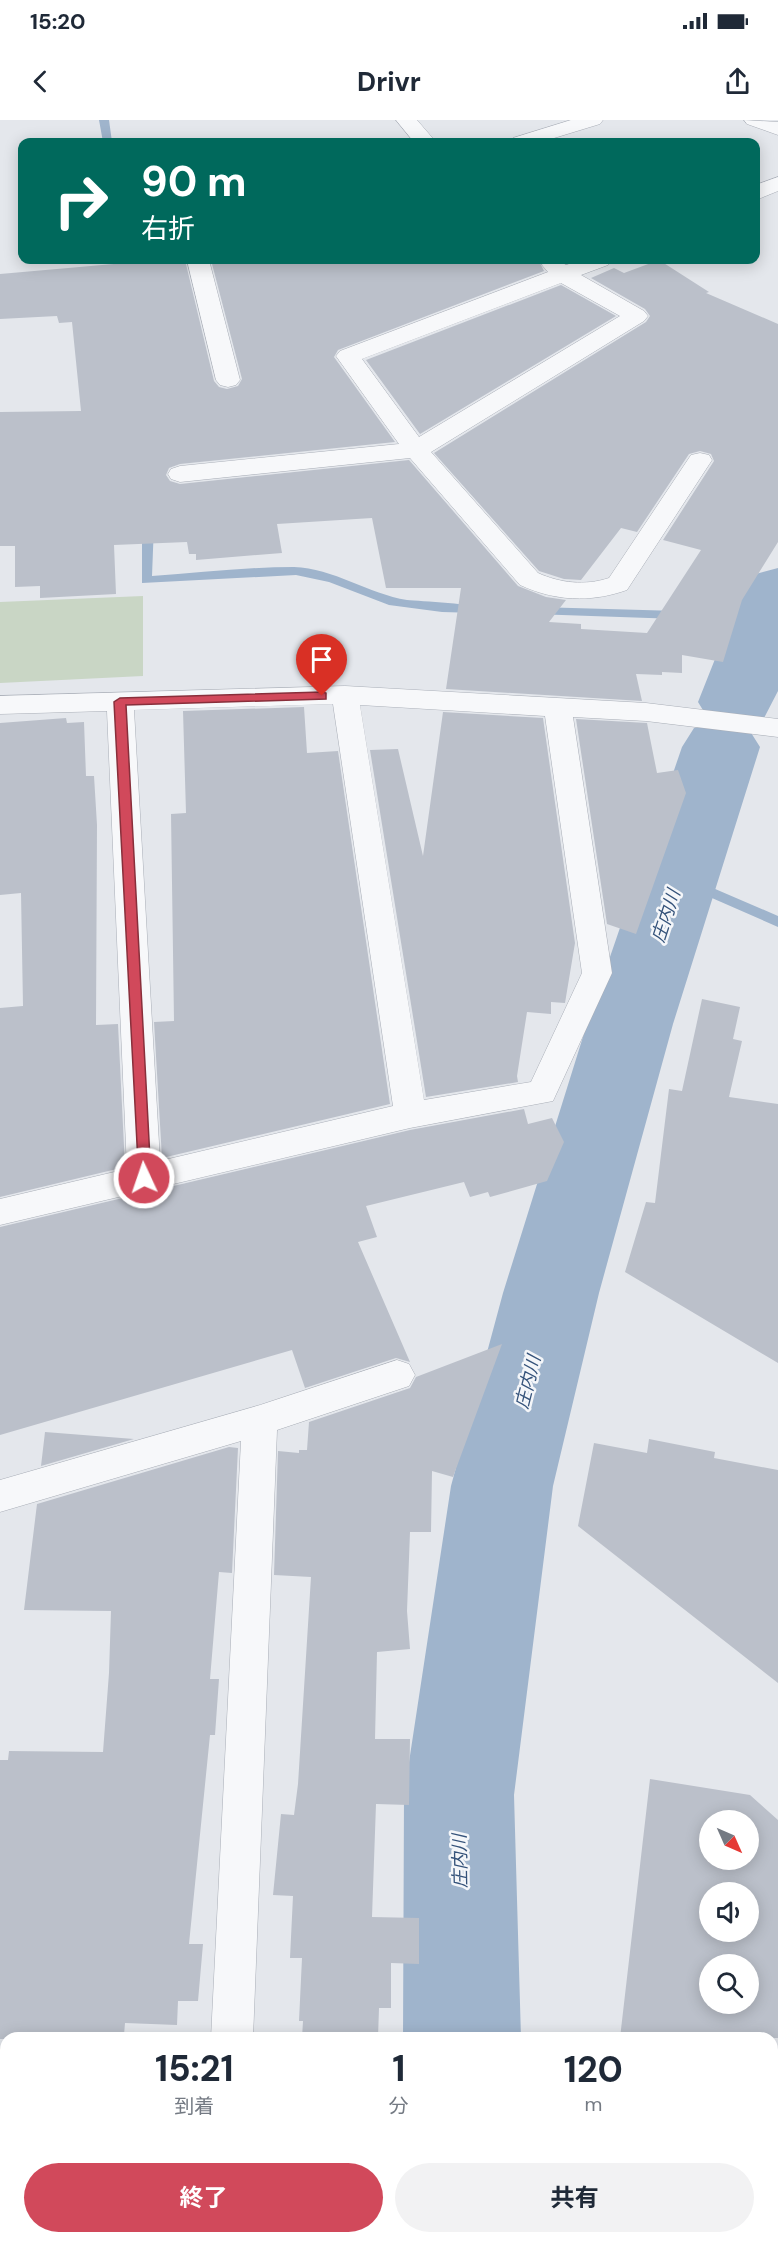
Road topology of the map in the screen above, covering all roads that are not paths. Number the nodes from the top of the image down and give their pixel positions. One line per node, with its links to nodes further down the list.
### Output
1 (406, 120): 5 (street)
2 (593, 120): 6 (street)
3 (754, 120): 4 (street)
4 (778, 129)
5 (421, 138)
6 (533, 138)
7 (778, 183): 8 (street)
8 (760, 190)
9 (199, 264): 12 (street)
10 (575, 264): 11 (street)
11 (556, 267): 13 (street); 13 (street)
12 (228, 381)
13 (416, 450): 14 (street); 15 (street)
14 (700, 460)
15 (180, 474)
16 (345, 695): 17 (street); 19 (street); 21 (street)
17 (120, 702): 18 (street); 22 (street)
18 (0, 705)
19 (558, 707): 20 (street); 21 (street)
20 (778, 728)
21 (410, 1115): 22 (street)
22 (144, 1178): 23 (street)
23 (0, 1212)
24 (398, 1375): 25 (street)
25 (260, 1420): 26 (street); 27 (street)
26 (0, 1496)
27 (232, 2032)

